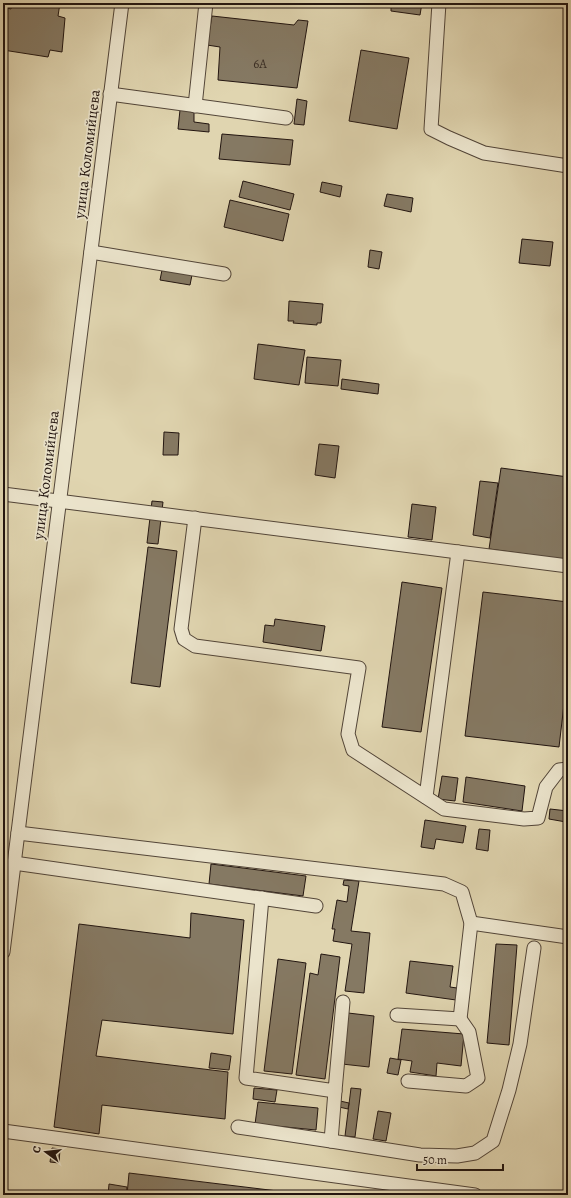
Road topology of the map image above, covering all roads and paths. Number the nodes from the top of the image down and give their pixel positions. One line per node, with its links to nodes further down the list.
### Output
1 (122, 3): 4 (street, улица Коломийцева)
2 (206, 3): 5 (street)
3 (439, 3): 7 (street)
4 (110, 94): 5 (street); 8 (street, улица Коломийцева)
5 (195, 106): 6 (street)
6 (286, 118)
7 (568, 166)
8 (90, 252): 9 (street); 11 (street, улица Коломийцева)
9 (224, 274)
10 (3, 494): 11 (street)
11 (59, 501): 12 (street); 17 (street, улица Коломийцева)
12 (195, 518): 13 (street); 16 (street)
13 (458, 552): 14 (street); 16 (street)
14 (568, 566)
15 (568, 769): 16 (street)
16 (426, 797)
17 (18, 833): 18 (street, улица Коломийцева); 21 (street)
18 (11, 855): 19 (street); 23 (street, улица Коломийцева)
19 (262, 898): 20 (street); 29 (street)
20 (316, 906)
21 (471, 923): 22 (street); 27 (street)
22 (568, 937)
23 (4, 944)
24 (534, 948): 32 (street)
25 (343, 1002): 29 (street)
26 (398, 1014): 27 (street)
27 (460, 1019): 28 (street)
28 (408, 1081)
29 (335, 1090): 32 (street)
30 (238, 1127): 32 (street)
31 (3, 1131): 33 (street)
32 (331, 1141)
33 (475, 1195)

